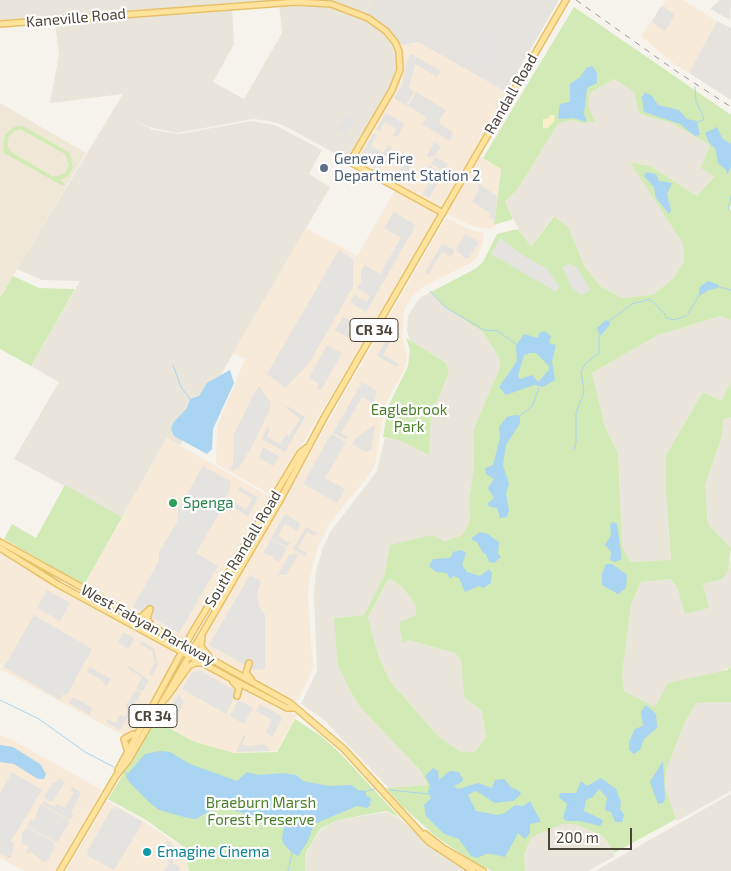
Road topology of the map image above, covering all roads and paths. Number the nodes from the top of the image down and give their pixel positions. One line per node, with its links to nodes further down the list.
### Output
1 (565, 1): 3 (main road, Randall Road / CR 34)
2 (0, 24): 3 (main road, Kaneville Road)
3 (443, 213): 4 (main road, South Randall Road / CR 34)
4 (307, 448): 7 (main road, South Randall Road / CR 34); 9 (main road, South Randall Road / CR 34)
5 (0, 542): 8 (main road, West Fabyan Parkway)
6 (0, 548): 10 (main road)
7 (203, 616): 11 (main road); 12 (main road, South Randall Road / CR 34)
8 (135, 618): 11 (main road, West Fabyan Parkway); 11 (main road)
9 (204, 630): 13 (main road, South Randall Road / CR 34); 16 (main road)
10 (153, 635): 14 (main road, West Fabyan Parkway); 19 (main road)
11 (169, 636): 12 (main road, West Fabyan Parkway)
12 (185, 645): 13 (main road, West Fabyan Parkway); 14 (main road, South Randall Road / CR 34)
13 (193, 649): 15 (main road, South Randall Road / CR 34); 16 (main road, West Fabyan Parkway)
14 (182, 651): 15 (main road, West Fabyan Parkway); 19 (main road, CR 34)
15 (189, 655): 18 (main road, West Fabyan Parkway); 22 (main road, CR 34)
16 (216, 662): 21 (main road, West Fabyan Parkway)
17 (249, 663): 21 (main road)
18 (207, 665): 20 (main road); 22 (main road); 23 (main road, West Fabyan Parkway)
19 (173, 666): 24 (main road, CR 34)
20 (237, 696)
21 (279, 697): 23 (main road, West Fabyan Parkway)
22 (159, 706): 24 (main road, CR 34)
23 (295, 708): 25 (main road, West Fabyan Parkway)
24 (116, 776): 26 (main road, CR 34)
25 (409, 821): 27 (main road, West Fabyan Parkway); 28 (main road, West Fabyan Parkway)
26 (60, 871)
27 (473, 871)
28 (483, 871)

